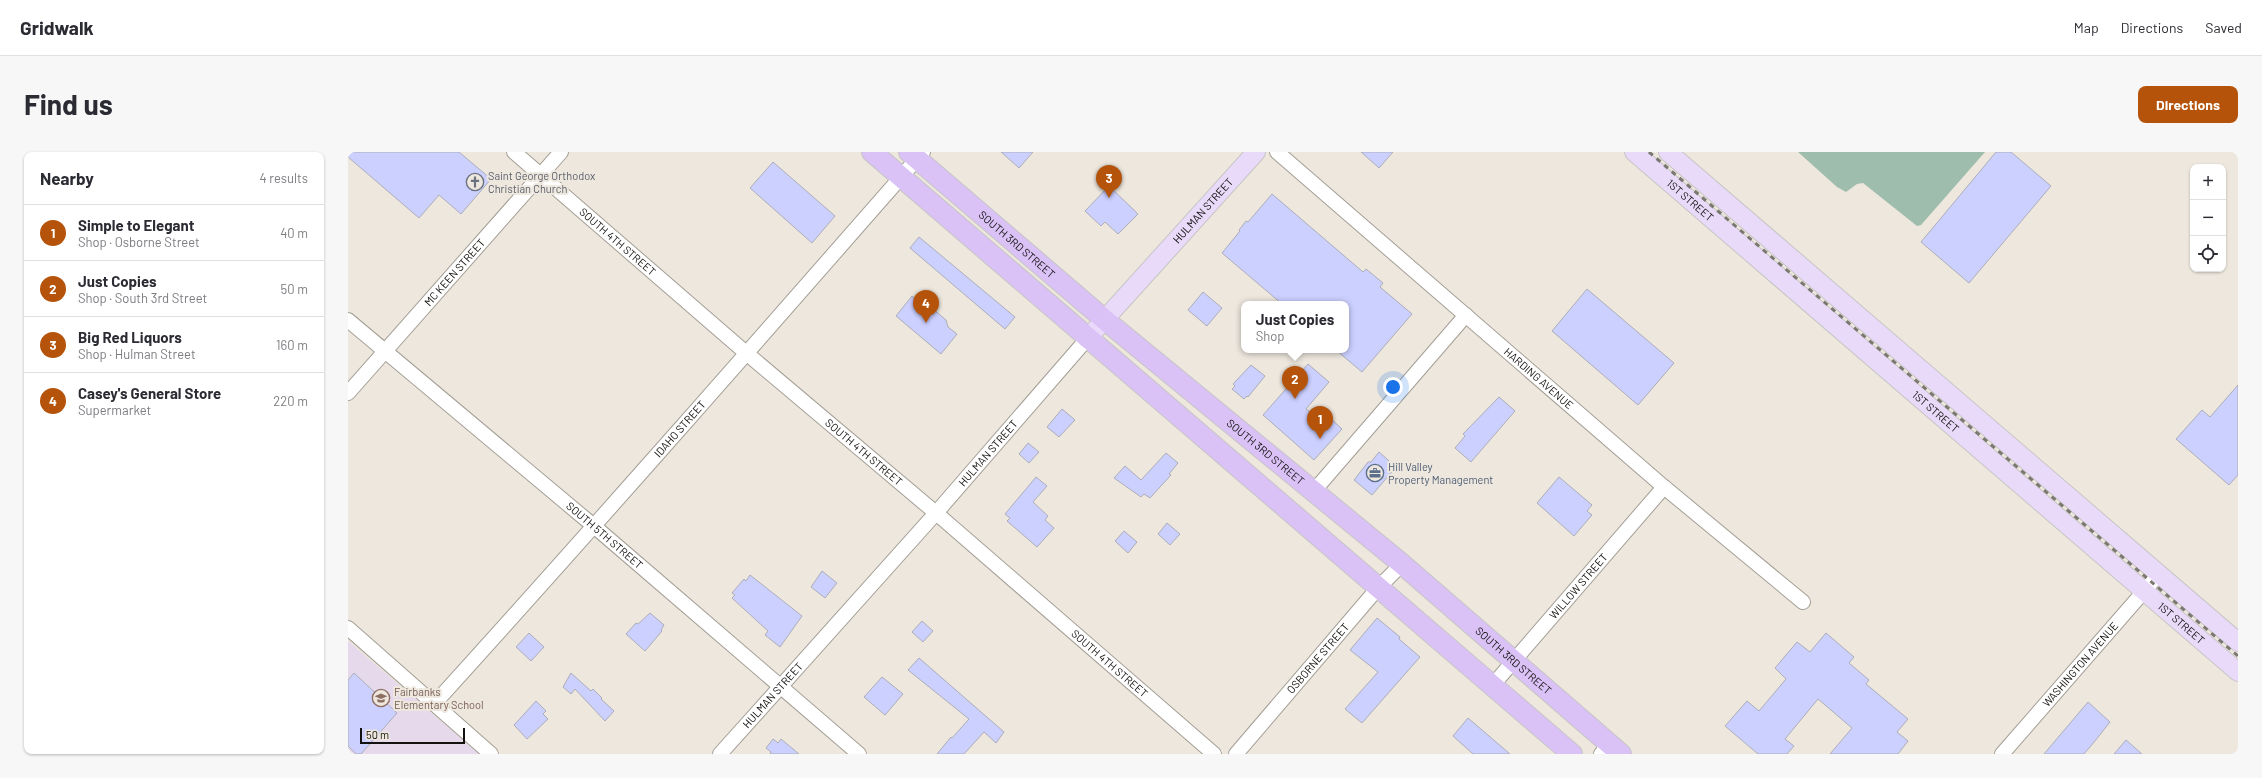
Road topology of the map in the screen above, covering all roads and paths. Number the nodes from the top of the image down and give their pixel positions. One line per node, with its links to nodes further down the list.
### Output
1 (514, 152): 9 (street, SOUTH 4TH STREET)
2 (561, 152): 9 (street, MC KEEN STREET)
3 (872, 152): 10 (highway)
4 (1256, 152): 13 (main road, HULMAN STREET)
5 (1277, 152): 11 (street, HARDING AVENUE)
6 (1634, 152): 25 (main road, 1ST STREET)
7 (1668, 152): 23 (main road, 1ST STREET)
8 (916, 154): 10 (street, IDAHO STREET); 13 (highway, SOUTH 3RD STREET)
9 (541, 175): 15 (street, MC KEEN STREET); 16 (street, SOUTH 4TH STREET)
10 (901, 177): 14 (highway); 16 (street, IDAHO STREET)
11 (1466, 316): 18 (street, HARDING AVENUE); 19 (street)
12 (348, 320): 15 (street, SOUTH 5TH STREET)
13 (1105, 320): 14 (main road, HULMAN STREET); 19 (highway, SOUTH 3RD STREET)
14 (1087, 339): 20 (street, HULMAN STREET); 24 (highway)
15 (385, 351): 17 (street, MC KEEN STREET); 21 (street, SOUTH 5TH STREET)
16 (745, 352): 20 (street, SOUTH 4TH STREET); 21 (street, IDAHO STREET)
17 (348, 393)
18 (1664, 487): 26 (street, HARDING AVENUE); 29 (street, WILLOW STREET)
19 (1313, 492): 22 (highway, SOUTH 3RD STREET)
20 (936, 513): 31 (street, HULMAN STREET); 38 (street, SOUTH 4TH STREET)
21 (595, 527): 31 (street, SOUTH 5TH STREET); 33 (street, IDAHO STREET)
22 (1402, 564): 24 (street, OSBORNE STREET); 29 (highway, SOUTH 3RD STREET)
23 (2159, 574): 25 (street, WASHINGTON AVENUE); 28 (main road, 1ST STREET)
24 (1378, 588): 32 (highway); 39 (street, OSBORNE STREET)
25 (2145, 591): 30 (main road, 1ST STREET); 41 (street, WASHINGTON AVENUE)
26 (1803, 602)
27 (348, 628): 33 (street)
28 (2238, 642)
29 (1514, 661): 32 (street, WILLOW STREET); 34 (highway, SOUTH 3RD STREET)
30 (2238, 672)
31 (780, 686): 36 (street, HULMAN STREET); 37 (street, SOUTH 5TH STREET)
32 (1492, 686): 40 (highway)
33 (434, 704): 35 (street)
34 (1610, 751)
35 (491, 754)
36 (720, 754)
37 (859, 754)
38 (1214, 754)
39 (1236, 754)
40 (1572, 754)
41 (2002, 754)

